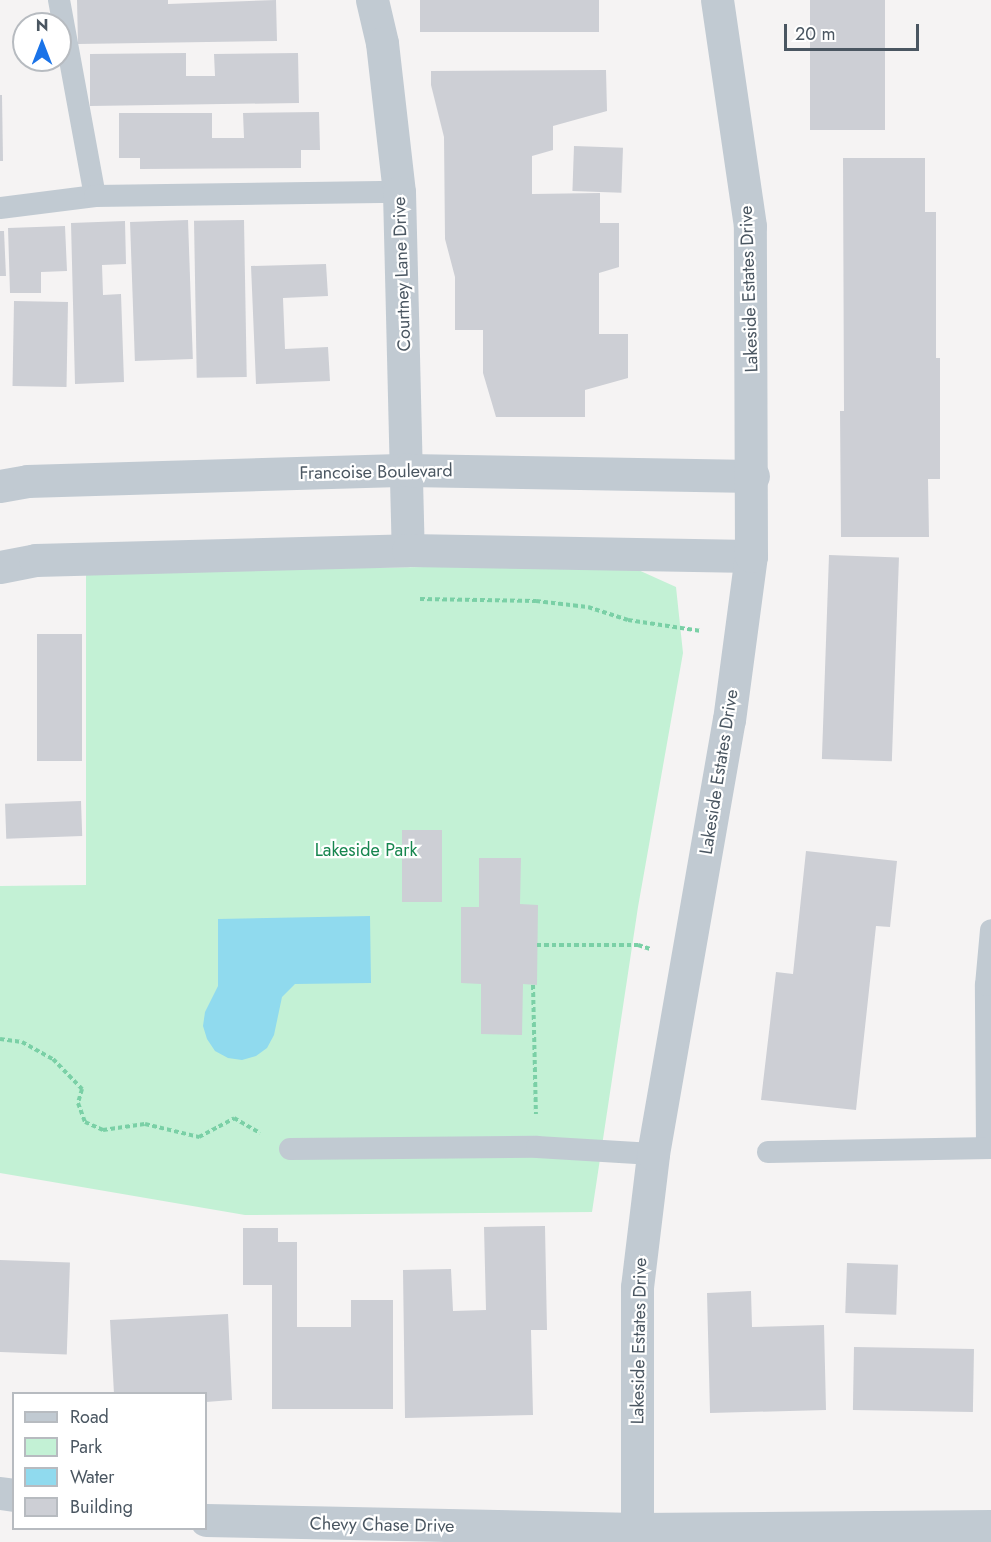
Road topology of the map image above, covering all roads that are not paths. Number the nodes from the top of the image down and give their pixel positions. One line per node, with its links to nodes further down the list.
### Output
1 (59, 0): 5 (lane)
2 (372, 0): 4 (street, Courtney Lane Drive)
3 (717, 0): 8 (street, Lakeside Estates Drive)
4 (399, 192): 5 (lane); 7 (street, Courtney Lane Drive)
5 (95, 196): 6 (lane)
6 (0, 208)
7 (408, 470): 8 (street, Francoise Boulevard); 9 (street, Francoise Boulevard); 10 (street, Courtney Lane Drive)
8 (753, 476): 11 (street, Lakeside Estates Drive)
9 (0, 486)
10 (408, 550): 11 (street); 12 (street)
11 (752, 556): 17 (street, Lakeside Estates Drive)
12 (0, 567)
13 (991, 930): 14 (lane)
14 (989, 1148): 16 (lane)
15 (290, 1149): 17 (lane)
16 (768, 1152)
17 (653, 1154): 20 (street, Lakeside Estates Drive)
18 (207, 1520): 20 (street, Chevy Chase Drive)
19 (991, 1526): 20 (street, Chevy Chase Drive)
20 (637, 1536)

